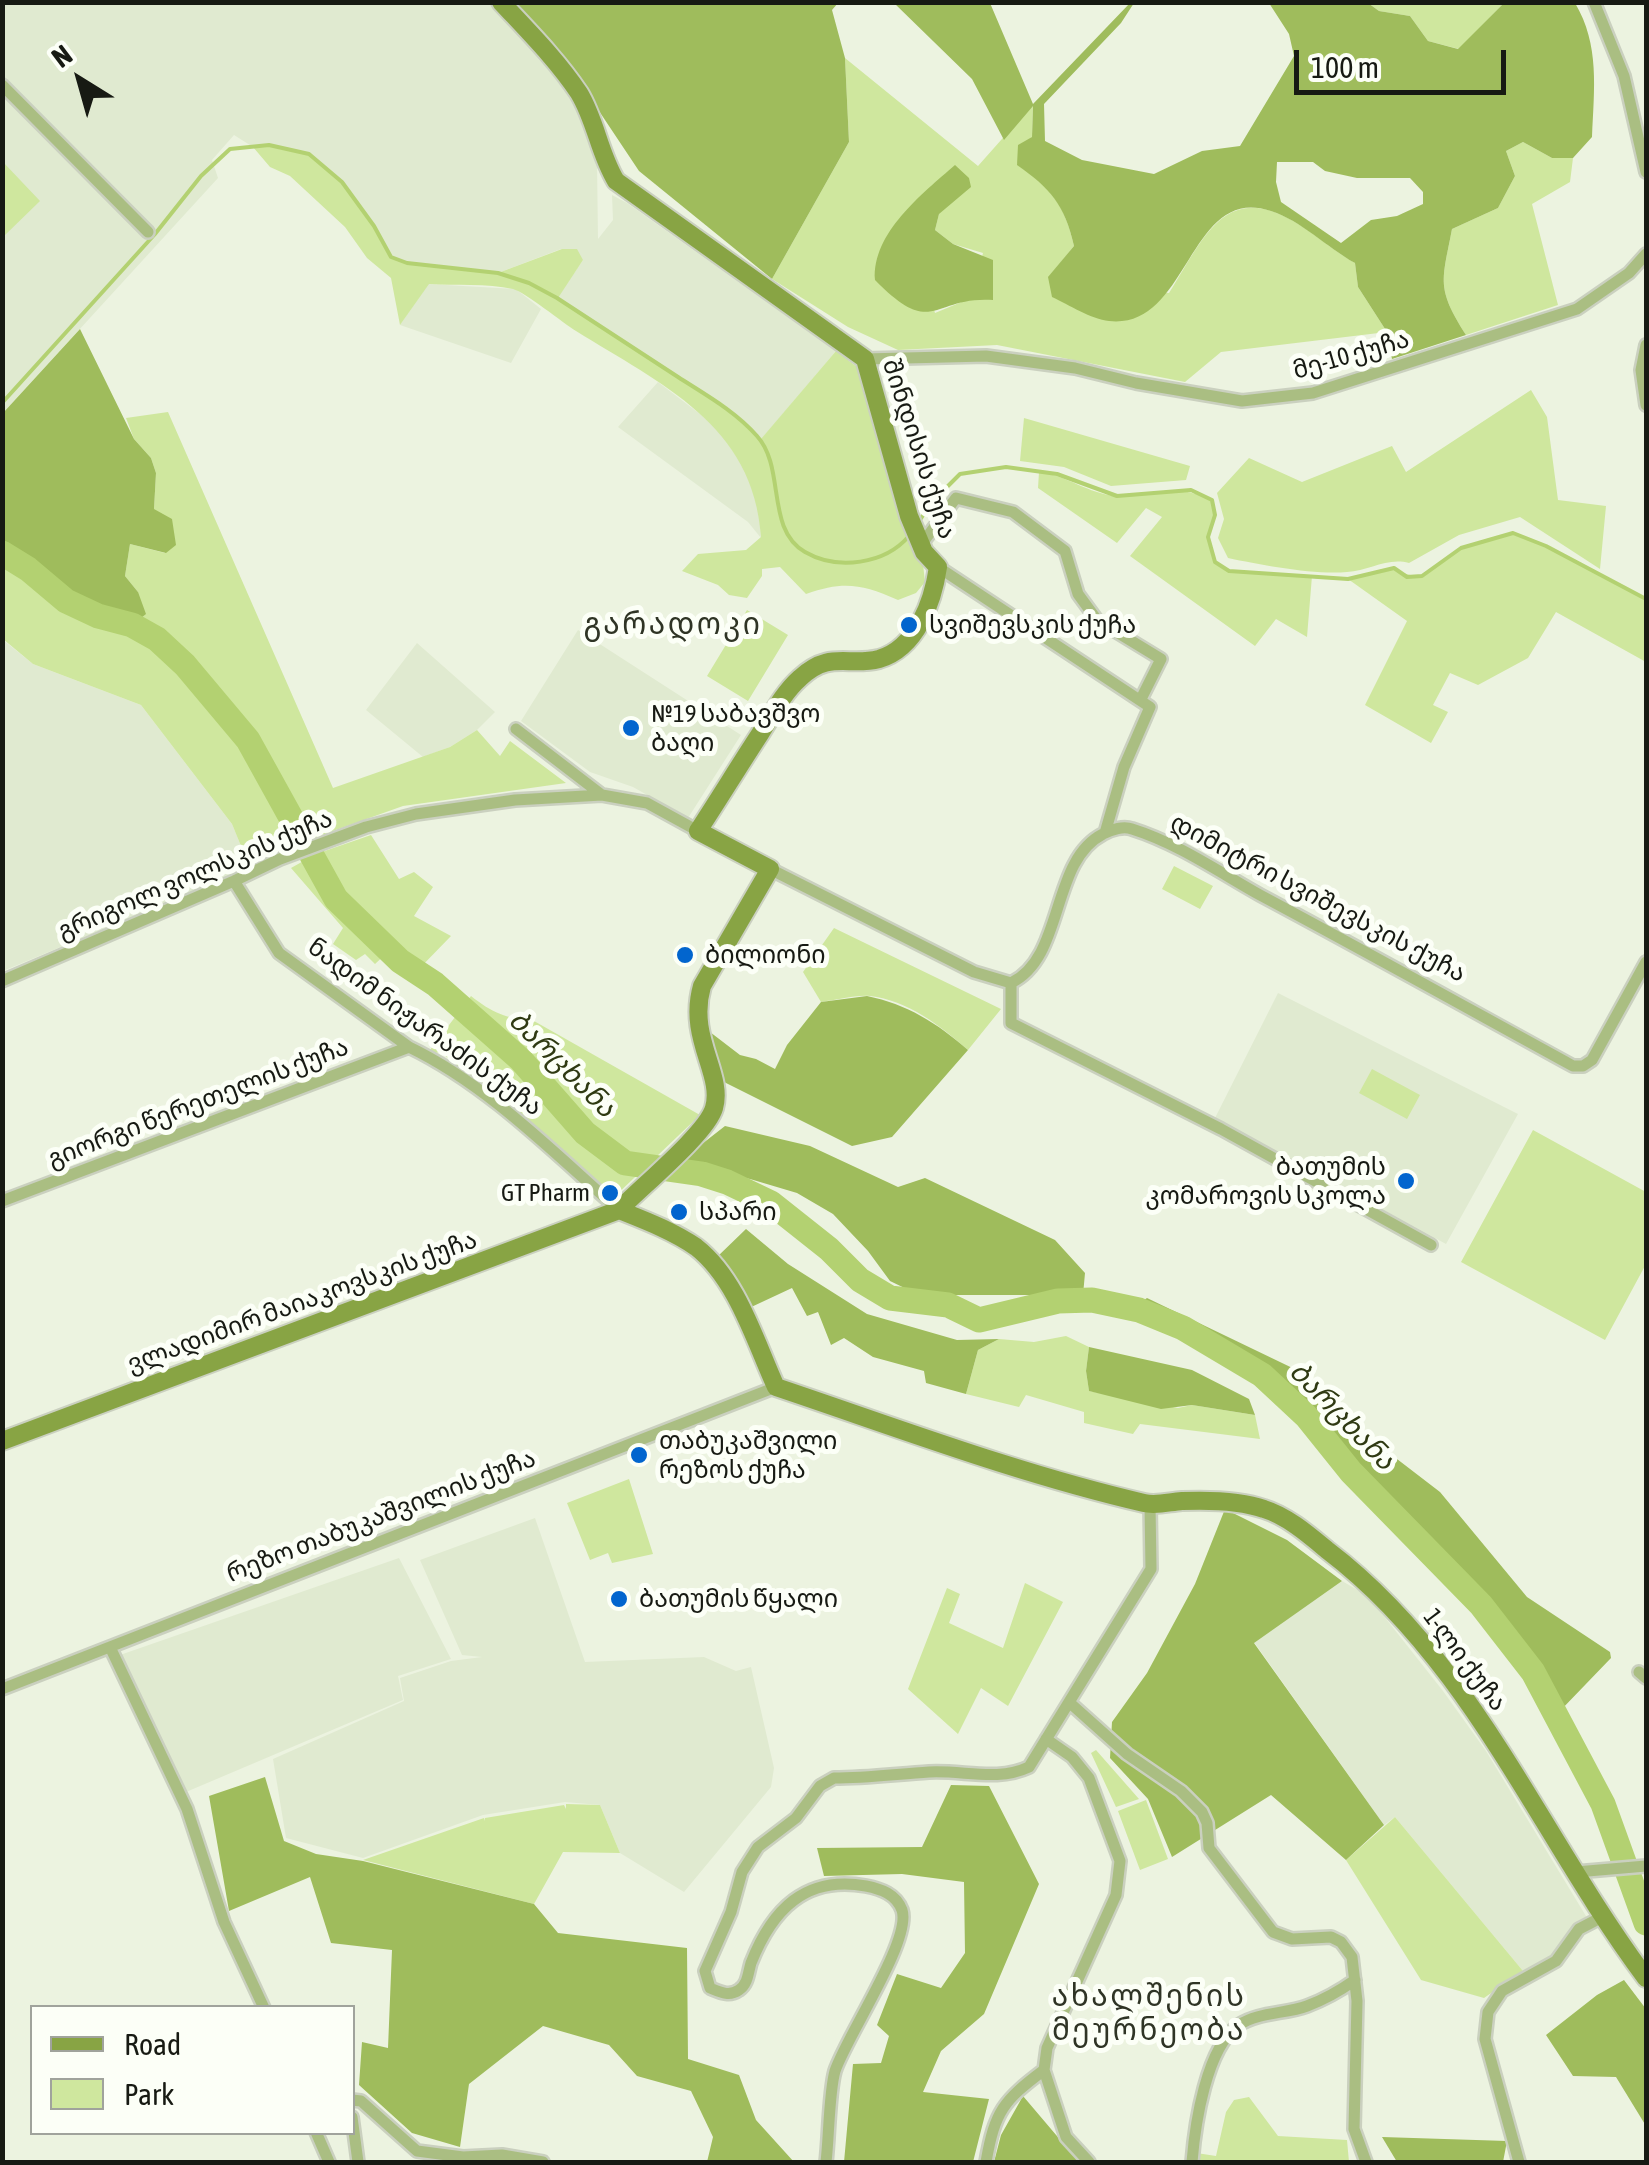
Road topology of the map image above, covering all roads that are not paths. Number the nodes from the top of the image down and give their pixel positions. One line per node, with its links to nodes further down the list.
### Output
1 (500, 2): 11 (main road, შინდისის ქუჩა)
2 (1586, 2): 4 (street)
3 (1594, 2): 4 (street)
4 (1605, 28): 6 (street)
5 (2, 85): 7 (street)
6 (1646, 172)
7 (148, 232)
8 (1644, 257): 9 (street); 11 (street, მე-10 ქუჩა)
9 (1646, 274)
10 (1646, 345): 12 (street)
11 (865, 359): 13 (main road, შინდისის ქუჩა)
12 (1646, 404)
13 (919, 540): 14 (main road, შინდისის ქუჩა); 15 (street)
14 (938, 567): 15 (street); 18 (main road, შინდისის ქუჩა)
15 (1141, 698): 19 (street)
16 (516, 729): 17 (street)
17 (602, 796): 18 (street, გრიგოლ ვოლსკის ქუჩა); 21 (street, გრიგოლ ვოლსკის ქუჩა)
18 (698, 831): 20 (main road)
19 (1105, 832): 22 (street, დიმიტრი სვიშევსკის ქუჩა); 24 (street)
20 (770, 868): 24 (street); 27 (main road)
21 (234, 882): 23 (street, გრიგოლ ვოლსკის ქუჩა); 25 (street, ნადიმ ნიჟარაძის ქუჩა)
22 (1646, 962)
23 (2, 981)
24 (1010, 983): 28 (street)
25 (409, 1047): 26 (street, გიორგი წერეთელის ქუჩა); 27 (street, ნადიმ ნიჟარაძის ქუჩა)
26 (2, 1201)
27 (619, 1210): 29 (main road, ნადიმ ნიჟარაძის ქუჩა); 30 (main road, ვლადიმირ მაიაკოვსკის ქუჩა)
28 (1431, 1245)
29 (776, 1387): 31 (main road); 32 (street, რეზო თაბუკაშვილის ქუჩა)
30 (2, 1441)
31 (1150, 1504): 34 (street); 37 (main road, 1-ლი ქუჩა)
32 (110, 1647): 33 (street, რეზო თაბუკაშვილის ქუჩა); 41 (street)
33 (2, 1689)
34 (1070, 1704): 35 (street); 40 (street)
35 (1046, 1739): 42 (street); 49 (street)
36 (1644, 1867): 37 (street)
37 (1576, 1872): 38 (main road, 1-ლი ქუჩა)
38 (1604, 1916): 39 (main road, 1-ლი ქუჩა); 54 (street)
39 (1646, 1978)
40 (1355, 1980): 52 (street); 53 (street)
41 (263, 2005)
42 (1044, 2070): 50 (street); 51 (street)
43 (355, 2100): 48 (street)
44 (317, 2135): 46 (street)
45 (354, 2135): 47 (street)
46 (329, 2162)
47 (358, 2162)
48 (544, 2162)
49 (826, 2162)
50 (986, 2162)
51 (1089, 2162)
52 (1192, 2162)
53 (1366, 2162)
54 (1520, 2162)

